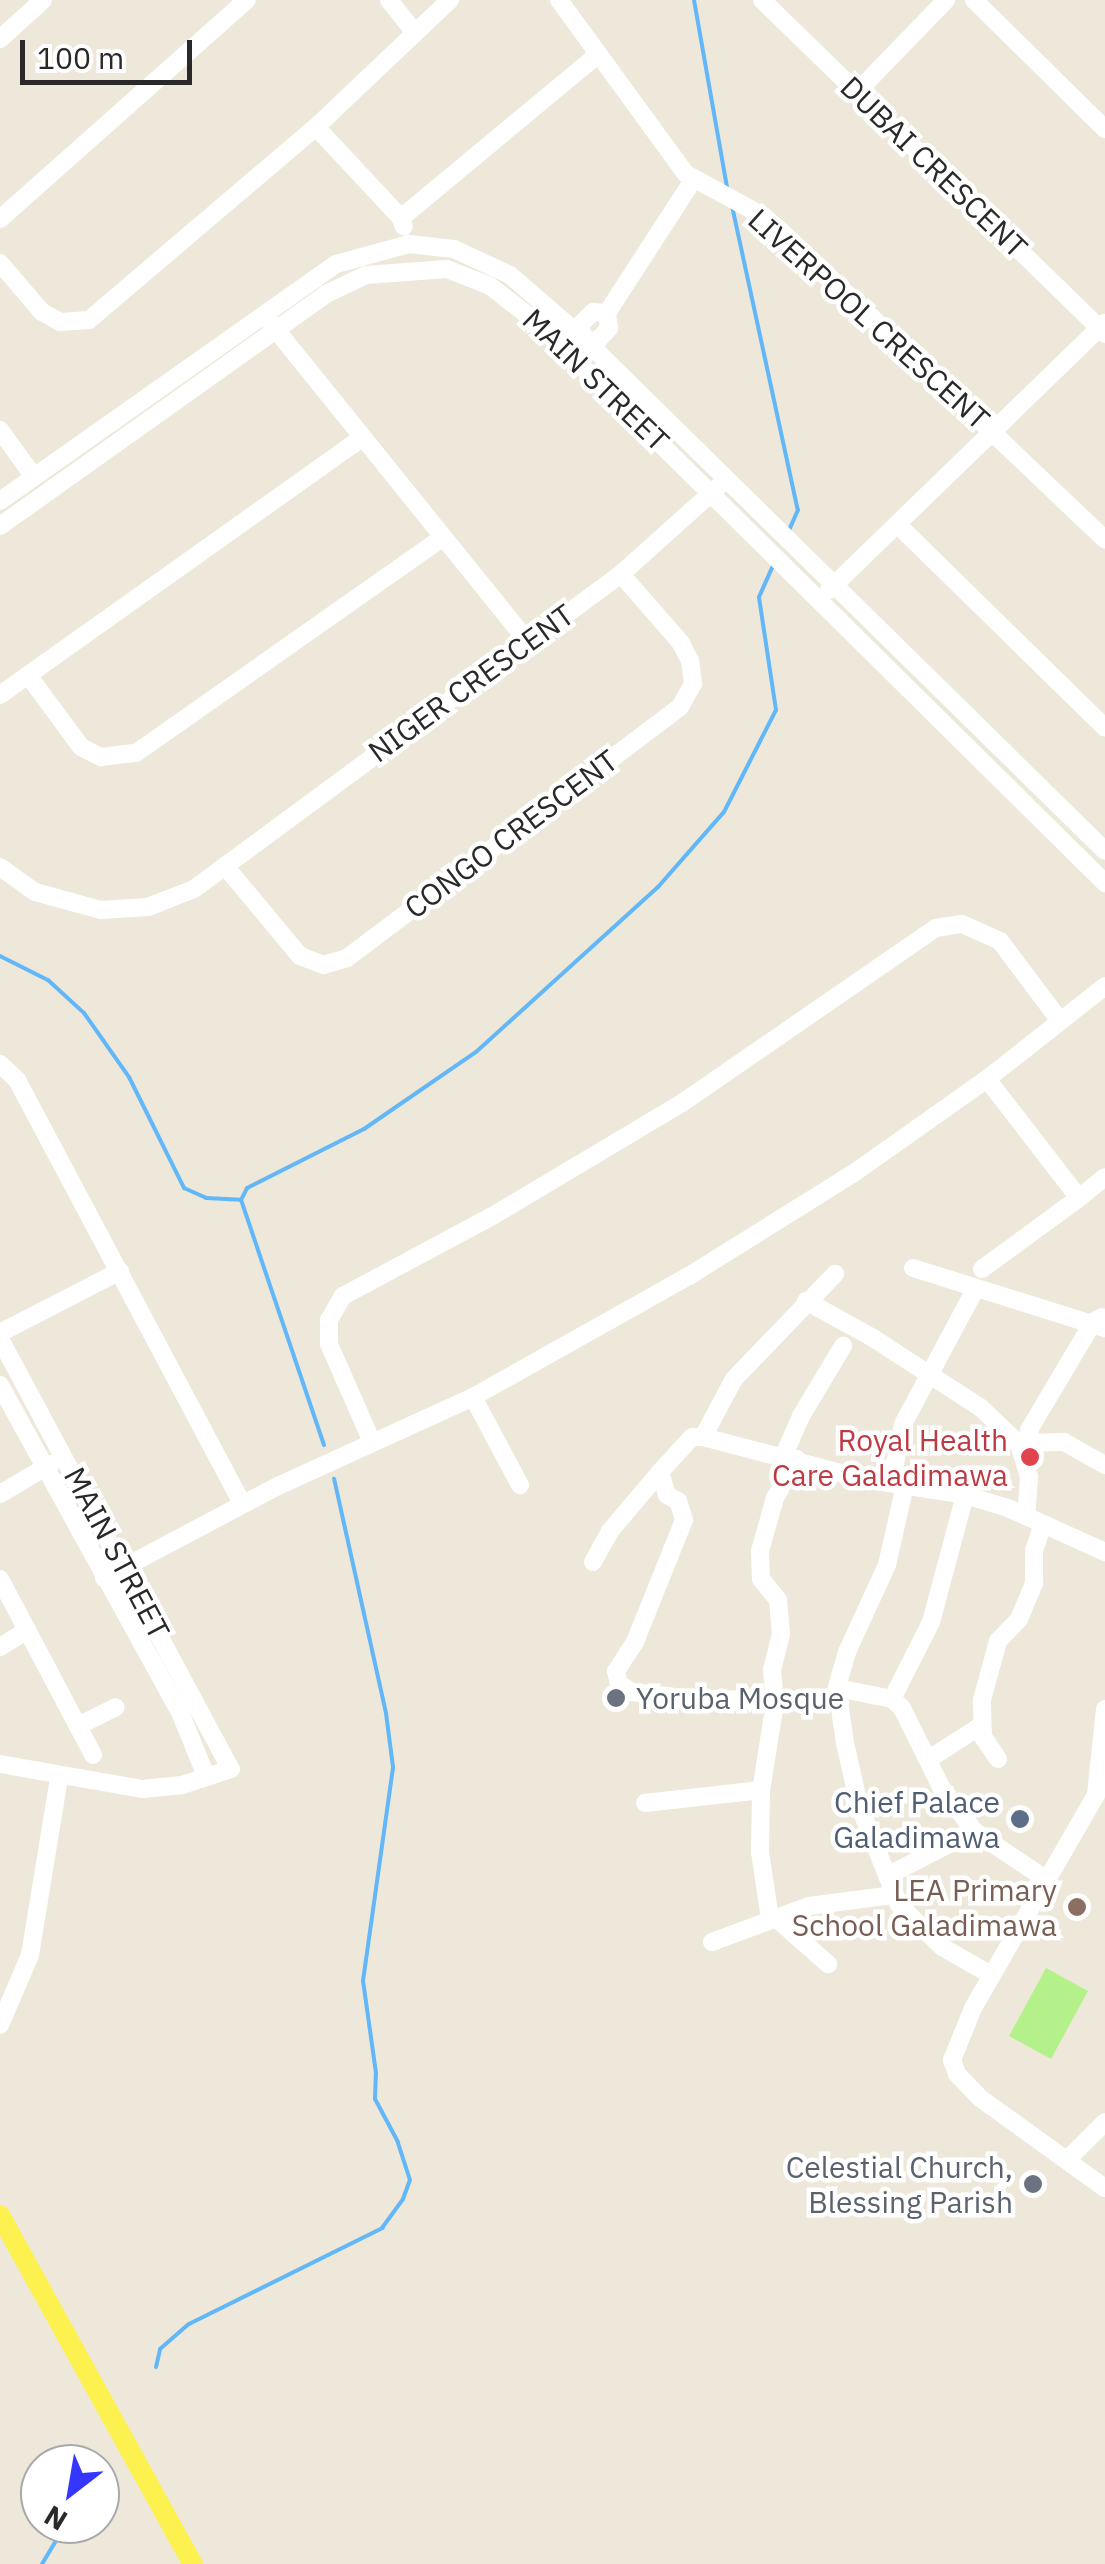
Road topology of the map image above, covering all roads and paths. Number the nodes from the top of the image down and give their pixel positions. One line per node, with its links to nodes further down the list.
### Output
1 (43, 0): 10 (street)
2 (247, 0): 17 (street)
3 (389, 0): 9 (street)
4 (450, 0): 9 (street)
5 (559, 0): 11 (street, LIVERPOOL CRESCENT)
6 (762, 0): 12 (street, DUBAI CRESCENT)
7 (946, 0): 12 (street)
8 (974, 0): 14 (street)
9 (415, 33): 13 (street)
10 (0, 39)
11 (597, 55): 15 (street, LIVERPOOL CRESCENT); 16 (street)
12 (857, 92): 22 (street, DUBAI CRESCENT)
13 (316, 127): 16 (street); 19 (street)
14 (1105, 129)
15 (693, 180): 24 (street); 27 (street, LIVERPOOL CRESCENT)
16 (402, 218): 18 (street)
17 (0, 219)
18 (410, 244): 20 (street); 21 (street, MAIN STREET); 24 (street, MAIN STREET)
19 (0, 263)
20 (415, 268): 23 (street, MAIN STREET); 25 (street, MAIN STREET)
21 (264, 313): 23 (street); 29 (street, MAIN STREET)
22 (1103, 329): 27 (street)
23 (275, 330): 28 (street); 34 (street, MAIN STREET)
24 (584, 339): 25 (street); 30 (street, MAIN STREET)
25 (569, 353): 31 (street, MAIN STREET)
26 (0, 430): 29 (street)
27 (993, 433): 33 (street); 36 (street, LIVERPOOL CRESCENT)
28 (361, 438): 35 (street); 41 (street)
29 (34, 477): 32 (street, MAIN STREET)
30 (728, 479): 31 (street, NIGER CRESCENT); 38 (street, MAIN STREET)
31 (712, 492): 37 (street, NIGER CRESCENT); 39 (street, MAIN STREET)
32 (0, 501)
33 (897, 524): 38 (street); 43 (street)
34 (0, 526)
35 (442, 537): 40 (street); 41 (street)
36 (1105, 540)
37 (621, 574): 40 (street, NIGER CRESCENT); 45 (street, CONGO CRESCENT)
38 (834, 585): 39 (street); 44 (street, MAIN STREET)
39 (820, 600): 47 (street, MAIN STREET)
40 (526, 640): 45 (street, NIGER CRESCENT)
41 (28, 675): 42 (street)
42 (0, 695)
43 (1105, 728)
44 (1105, 851)
45 (225, 866): 46 (street, NIGER CRESCENT)
46 (0, 867)
47 (1105, 883)
48 (1105, 986): 49 (street)
49 (1060, 1021): 51 (street); 68 (street)
50 (0, 1064): 56 (street)
51 (987, 1078): 53 (street); 65 (street)
52 (1105, 1178): 53 (street)
53 (1078, 1198): 55 (street)
54 (913, 1268): 58 (street)
55 (982, 1269)
56 (120, 1271): 61 (street); 78 (street)
57 (834, 1274): 59 (street)
58 (976, 1288): 60 (street); 63 (street)
59 (806, 1301): 62 (street); 66 (street)
60 (1101, 1322): 67 (street)
61 (0, 1336): 69 (street, MAIN STREET)
62 (849, 1336): 63 (street); 70 (street)
63 (928, 1375): 67 (street); 74 (street)
64 (0, 1385): 72 (street, MAIN STREET)
65 (473, 1397): 68 (street); 75 (street)
66 (703, 1437): 70 (street); 73 (street)
67 (1026, 1438): 71 (street); 79 (street)
68 (372, 1442): 78 (street)
69 (65, 1456): 72 (street); 82 (street, MAIN STREET)
70 (790, 1457): 74 (street); 91 (street)
71 (1105, 1464)
72 (44, 1468): 76 (street); 83 (street, MAIN STREET)
73 (660, 1472): 81 (street); 91 (street)
74 (898, 1484): 77 (street); 89 (street)
75 (520, 1486)
76 (0, 1494)
77 (965, 1495): 79 (street); 90 (street)
78 (242, 1504): 82 (street)
79 (1034, 1520): 80 (street); 95 (street)
80 (1105, 1552)
81 (593, 1562)
82 (124, 1567): 83 (street); 85 (street, MAIN STREET)
83 (104, 1578): 87 (street, MAIN STREET)
84 (0, 1580): 86 (street)
85 (156, 1625): 87 (street); 93 (street, MAIN STREET)
86 (27, 1630): 88 (street); 96 (street)
87 (136, 1636): 93 (street, MAIN STREET)
88 (0, 1647)
89 (838, 1696): 90 (street); 91 (street); 107 (street)
90 (892, 1699): 99 (street)
91 (775, 1703): 103 (street)
92 (116, 1707): 96 (street)
93 (188, 1707): 102 (street, MAIN STREET); 102 (street, MAIN STREET)
94 (1105, 1709): 104 (street)
95 (982, 1725): 98 (street); 99 (street)
96 (78, 1726): 97 (street)
97 (93, 1755)
98 (998, 1758)
99 (929, 1759): 106 (street)
100 (0, 1764): 101 (street)
101 (60, 1776): 102 (street); 114 (street)
102 (206, 1776)
103 (761, 1790): 105 (street); 110 (street)
104 (1101, 1797): 108 (street)
105 (644, 1803)
106 (974, 1831): 107 (street); 108 (street)
107 (887, 1876): 109 (street)
108 (1047, 1880): 113 (street)
109 (894, 1895): 110 (street); 113 (street)
110 (775, 1920): 111 (street); 112 (street)
111 (712, 1942)
112 (828, 1964)
113 (991, 1974): 116 (street)
114 (0, 2025)
115 (1105, 2122): 116 (street)
116 (1068, 2159): 117 (street)
117 (1105, 2188)
118 (0, 2215): 119 (main road)
119 (193, 2564)

